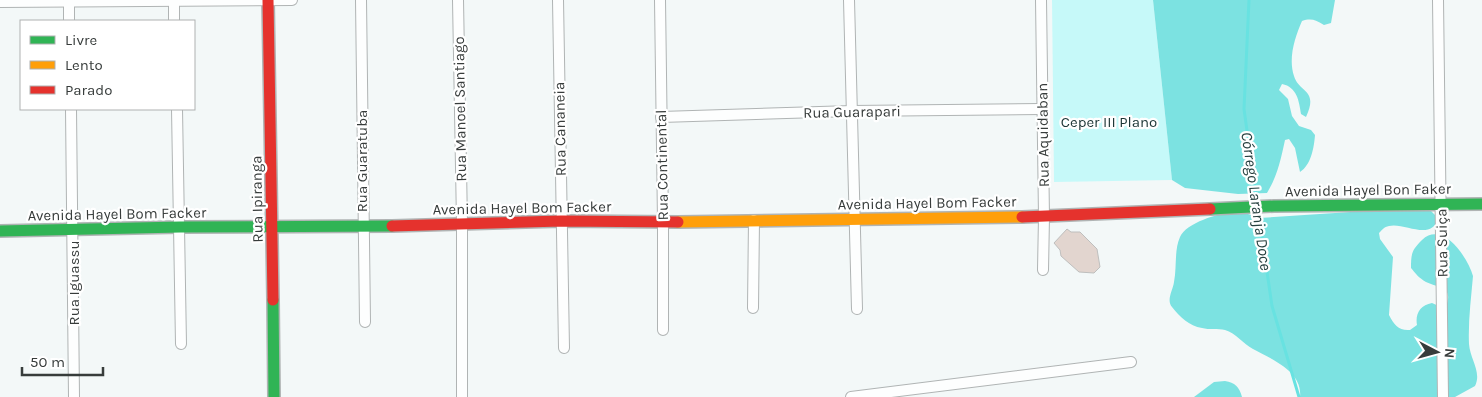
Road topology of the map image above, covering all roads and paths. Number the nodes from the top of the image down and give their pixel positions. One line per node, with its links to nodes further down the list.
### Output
1 (268, 0): 2 (street); 11 (street); 29 (street, Rua Ipiranga)
2 (292, 0)
3 (361, 0): 30 (street, Rua Guaratuba)
4 (458, 0): 27 (street, Rua Manoel Santiago)
5 (558, 0): 25 (street, Rua Cananeia)
6 (660, 0): 19 (street, Rua Continental)
7 (849, 0): 18 (street)
8 (1041, 0): 15 (street, Rua Aquidaban)
9 (1438, 0): 21 (street, Rua Suiça)
10 (69, 1): 11 (street); 12 (street); 13 (street)
11 (174, 1): 14 (street)
12 (0, 2)
13 (70, 20)
14 (174, 20)
15 (1042, 109): 18 (street, Rua Guarapari); 22 (street, Rua Aquidaban)
16 (71, 110): 31 (street, Rua Iguassu)
17 (177, 110): 28 (street)
18 (852, 111): 19 (street, Rua Guarapari); 23 (street)
19 (661, 117): 26 (street, Rua Continental)
20 (1482, 204): 21 (street, Avenida Hayel Bon Faker)
21 (1442, 205): 22 (street, Avenida Hayel Bon Faker); 45 (street, Rua Suiça)
22 (1044, 217): 23 (street, Avenida Hayel Bom Facker); 33 (street, Rua Aquidaban)
23 (854, 219): 24 (street, Avenida Hayel Bom Facker); 35 (street)
24 (754, 220): 26 (street, Avenida Hayel Bom Facker); 34 (street)
25 (561, 221): 26 (street, Avenida Hayel Bom Facker); 27 (street, Avenida Hayel Bom Facker); 39 (street, Rua Cananeia)
26 (663, 222): 37 (street, Rua Continental)
27 (462, 223): 30 (street, Avenida Hayel Bom Facker); 43 (street, Rua Manoel Santiago)
28 (180, 227): 29 (street, Avenida Hayel Bom Facker); 31 (street, Avenida Hayel Bom Facker); 38 (street)
29 (273, 227): 30 (street, Avenida Hayel Bom Facker); 42 (street, Rua Ipiranga)
30 (363, 227): 36 (street, Rua Guaratuba)
31 (74, 229): 32 (street, Avenida Hayel Bom Facker); 41 (street, Rua Iguassu)
32 (0, 231)
33 (1043, 270)
34 (753, 308)
35 (857, 309)
36 (365, 322)
37 (663, 330)
38 (181, 344)
39 (564, 348)
40 (1131, 362): 44 (street)
41 (74, 397)
42 (274, 397)
43 (462, 397)
44 (851, 397)
45 (1443, 397)

